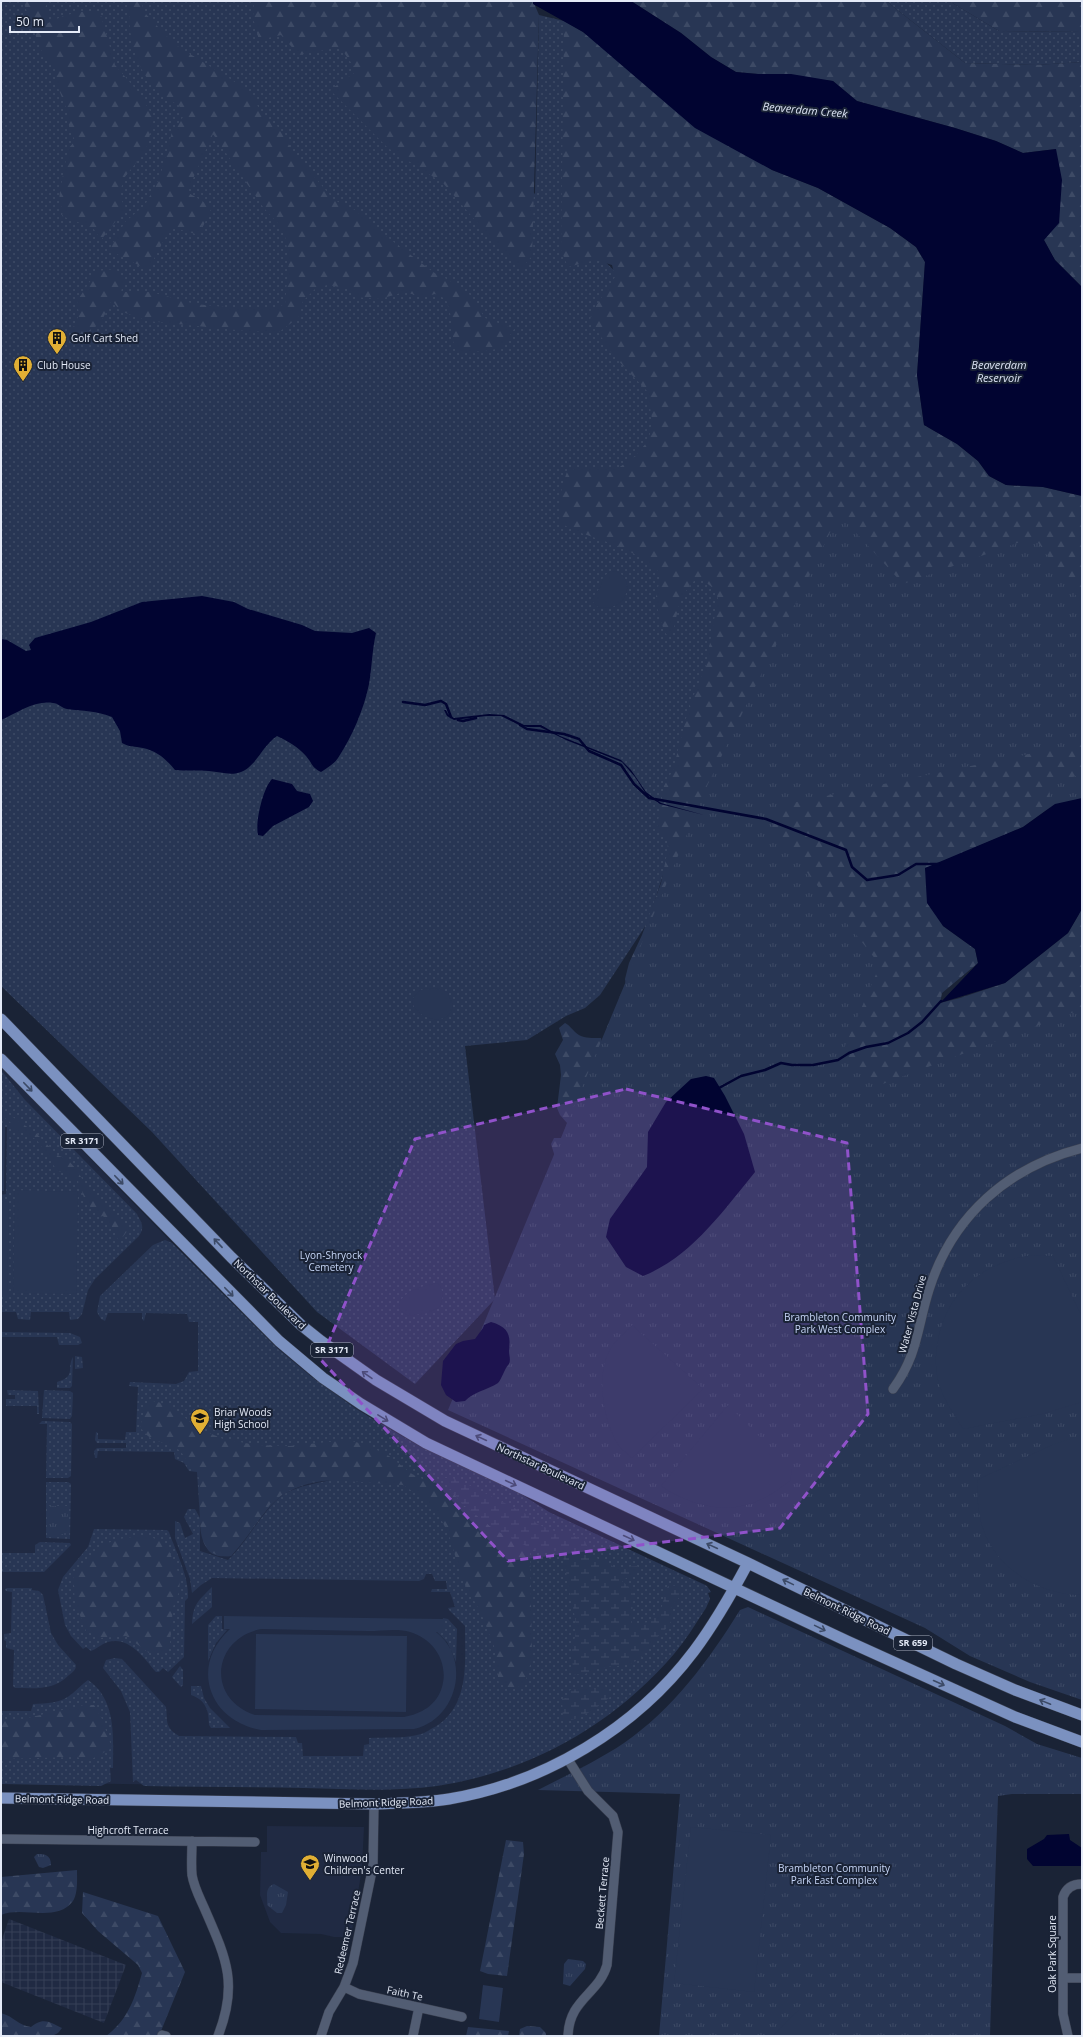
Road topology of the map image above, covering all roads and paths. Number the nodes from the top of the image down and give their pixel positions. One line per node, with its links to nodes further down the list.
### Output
1 (1, 1019): 5 (main road, Northstar Boulevard / SR 3171, one-way to 1)
2 (1, 1059): 6 (main road, SR 3171, one-way to 6)
3 (1082, 1148): 4 (street, Water Vista Drive)
4 (894, 1389)
5 (748, 1563): 6 (main road, Belmont Ridge Road); 7 (main road, Belmont Ridge Road / SR 659, one-way to 5)
6 (735, 1587): 8 (main road, SR 659, one-way to 8); 9 (main road, Belmont Ridge Road)
7 (1082, 1715)
8 (1082, 1742)
9 (567, 1758): 11 (main road, Belmont Ridge Road); 24 (street, Beckett Terrace)
10 (1, 1798): 11 (main road, Belmont Ridge Road)
11 (374, 1804): 18 (street, Redeemer Terrace)
12 (1, 1839): 13 (street, Highcroft Terrace)
13 (192, 1841): 14 (street, Highcroft Terrace); 21 (street)
14 (255, 1842)
15 (1082, 1884): 16 (street, Oak Park Square)
16 (1063, 1978): 17 (street); 25 (street, Oak Park Square)
17 (1082, 1978)
18 (344, 1987): 19 (street, Faith Te); 22 (street, Redeemer Terrace)
19 (419, 2007): 20 (street, Faith Te); 23 (street)
20 (462, 2017)
21 (218, 2036)
22 (321, 2036)
23 (413, 2036)
24 (568, 2036)
25 (1068, 2036)

